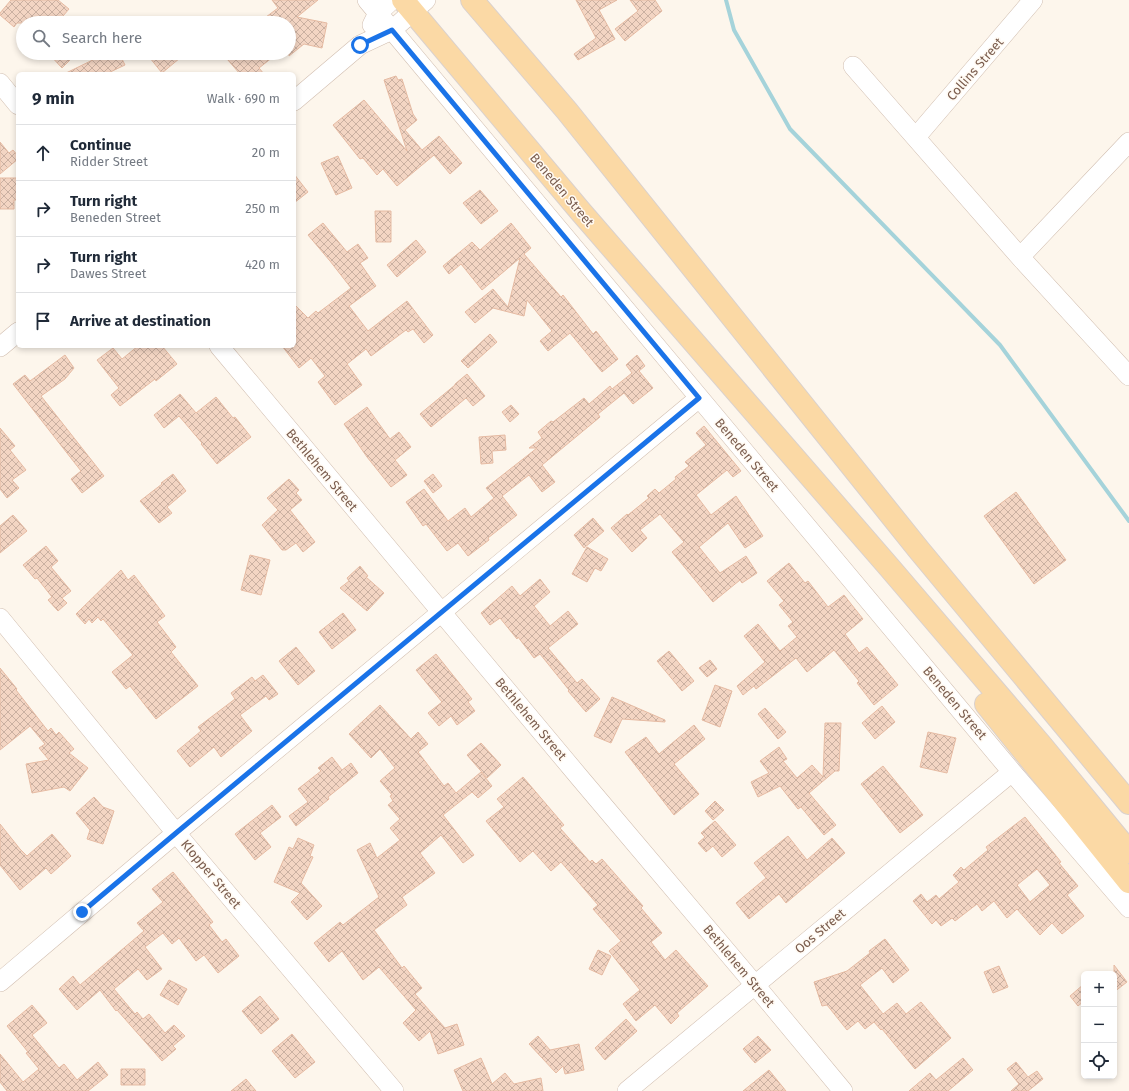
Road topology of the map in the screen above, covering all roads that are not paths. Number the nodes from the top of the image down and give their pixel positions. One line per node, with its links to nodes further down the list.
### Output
1 (392, 0): 5 (street)
2 (472, 0): 24 (main road)
3 (1034, 0): 12 (street, Collins Street)
4 (414, 4): 6 (street); 20 (main road, Beneden Street)
5 (372, 7): 6 (street, Beneden Street); 7 (street)
6 (392, 30): 7 (street); 19 (street, Beneden Street)
7 (360, 45): 10 (street)
8 (853, 66): 12 (street)
9 (0, 83): 11 (street)
10 (296, 99)
11 (16, 103)
12 (916, 137): 14 (street)
13 (1129, 142): 14 (street)
14 (1020, 257): 18 (street)
15 (16, 334): 16 (street)
16 (0, 347)
17 (221, 348): 21 (street, Bethlehem Street)
18 (1129, 376)
19 (699, 398): 21 (street); 23 (street, Beneden Street)
20 (889, 567): 26 (main road, Beneden Street); 27 (main road)
21 (442, 612): 25 (street); 30 (street, Bethlehem Street)
22 (0, 618): 25 (street, Klopper Street)
23 (1012, 772): 28 (street, Beneden Street); 30 (street, Oos Street)
24 (1129, 803)
25 (176, 833): 29 (street); 31 (street, Klopper Street)
26 (1129, 852)
27 (1129, 882)
28 (1129, 908)
29 (0, 982)
30 (755, 985): 32 (street, Oos Street); 33 (street, Bethlehem Street)
31 (394, 1091)
32 (627, 1091)
33 (843, 1091)

